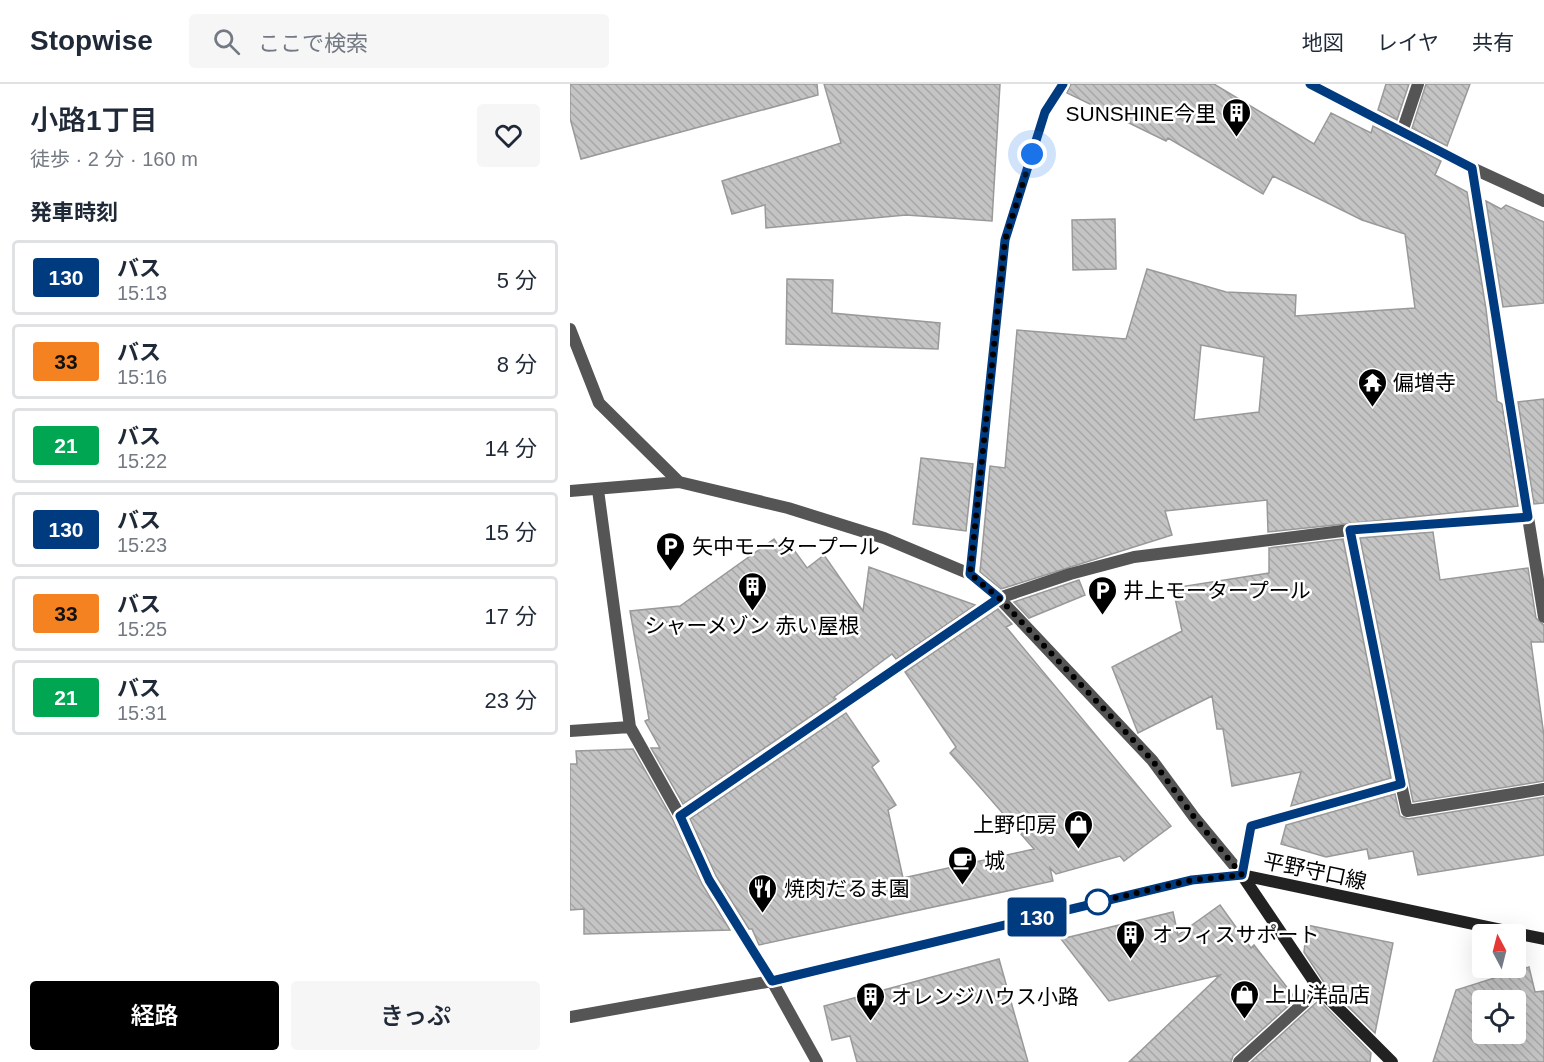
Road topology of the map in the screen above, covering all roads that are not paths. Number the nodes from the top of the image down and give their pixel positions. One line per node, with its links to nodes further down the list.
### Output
1 (1063, 84): 13 (street)
2 (1310, 84): 4 (street)
3 (1418, 84): 4 (street)
4 (1402, 132): 5 (street)
5 (1472, 168): 6 (street); 11 (street)
6 (1544, 201)
7 (570, 329): 8 (street)
8 (679, 482): 9 (street); 13 (street)
9 (598, 490): 10 (street); 16 (street)
10 (570, 492)
11 (1528, 517): 12 (street); 15 (street)
12 (1350, 530): 14 (street); 18 (street)
13 (970, 574): 14 (street)
14 (999, 598): 20 (street); 21 (street)
15 (1544, 616)
16 (630, 727): 17 (street); 20 (street)
17 (570, 731)
18 (1401, 784): 19 (street); 21 (street)
19 (1544, 789)
20 (680, 816): 23 (street)
21 (1242, 875): 22 (main road, 平野守口線); 23 (street); 24 (main road, 平野守口線)
22 (1544, 939)
23 (772, 981): 25 (street); 26 (street)
24 (1319, 989): 27 (street); 28 (main road, 平野守口線)
25 (570, 1017)
26 (817, 1062)
27 (1239, 1062)
28 (1392, 1062)

